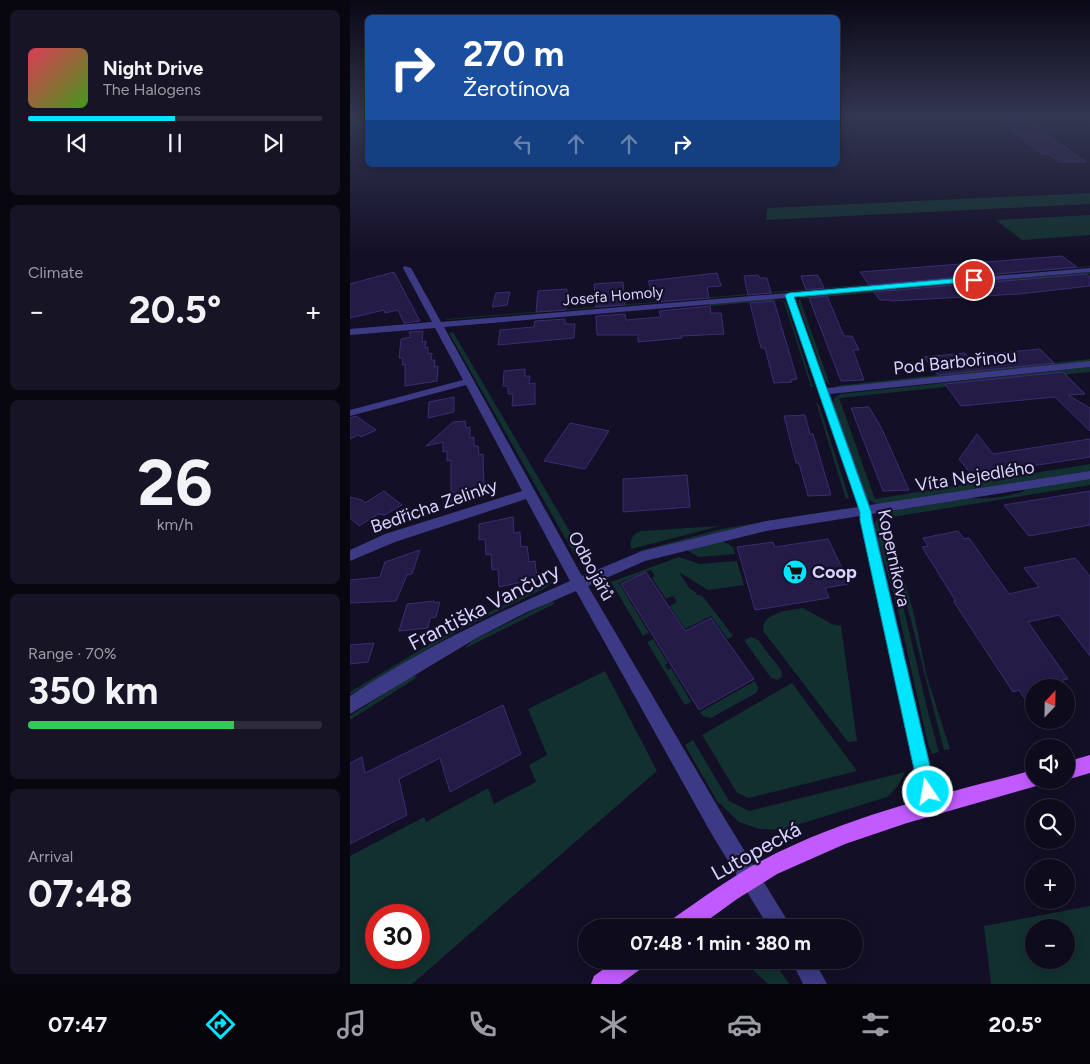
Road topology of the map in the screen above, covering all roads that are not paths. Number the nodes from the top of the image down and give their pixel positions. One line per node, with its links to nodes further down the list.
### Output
1 (407, 268): 4 (street, Odbojářů)
2 (1090, 270): 3 (street, Josefa Homoly)
3 (789, 295): 4 (street, Josefa Homoly); 8 (street, Koperníkova)
4 (439, 324): 5 (street, Josefa Homoly); 7 (street, Odbojářů)
5 (350, 332)
6 (1090, 364): 8 (street, Pod Barbořinou)
7 (469, 381): 9 (street); 11 (street, Odbojářů)
8 (823, 392): 12 (street, Koperníkova)
9 (350, 413)
10 (1090, 475): 12 (street, Víta Nejedlého)
11 (530, 493): 13 (street, Bedřicha Zelinky); 15 (street, Odbojářů)
12 (866, 512): 14 (street, Víta Nejedlého); 20 (street, Koperníkova)
13 (350, 556)
14 (642, 556): 15 (street, Františka Vančury)
15 (578, 583): 16 (street, Františka Vančury); 21 (street, Odbojářů)
16 (350, 706)
17 (1090, 764): 18 (main road)
18 (1075, 768)
19 (1025, 781): 20 (main road, Lutopecká)
20 (931, 807): 21 (main road, Lutopecká)
21 (751, 878): 22 (main road, Lutopecká); 23 (street, Odbojářů)
22 (692, 919)
23 (776, 919)
24 (622, 969): 26 (main road)
25 (807, 969): 27 (street)
26 (602, 984)
27 (816, 984)

